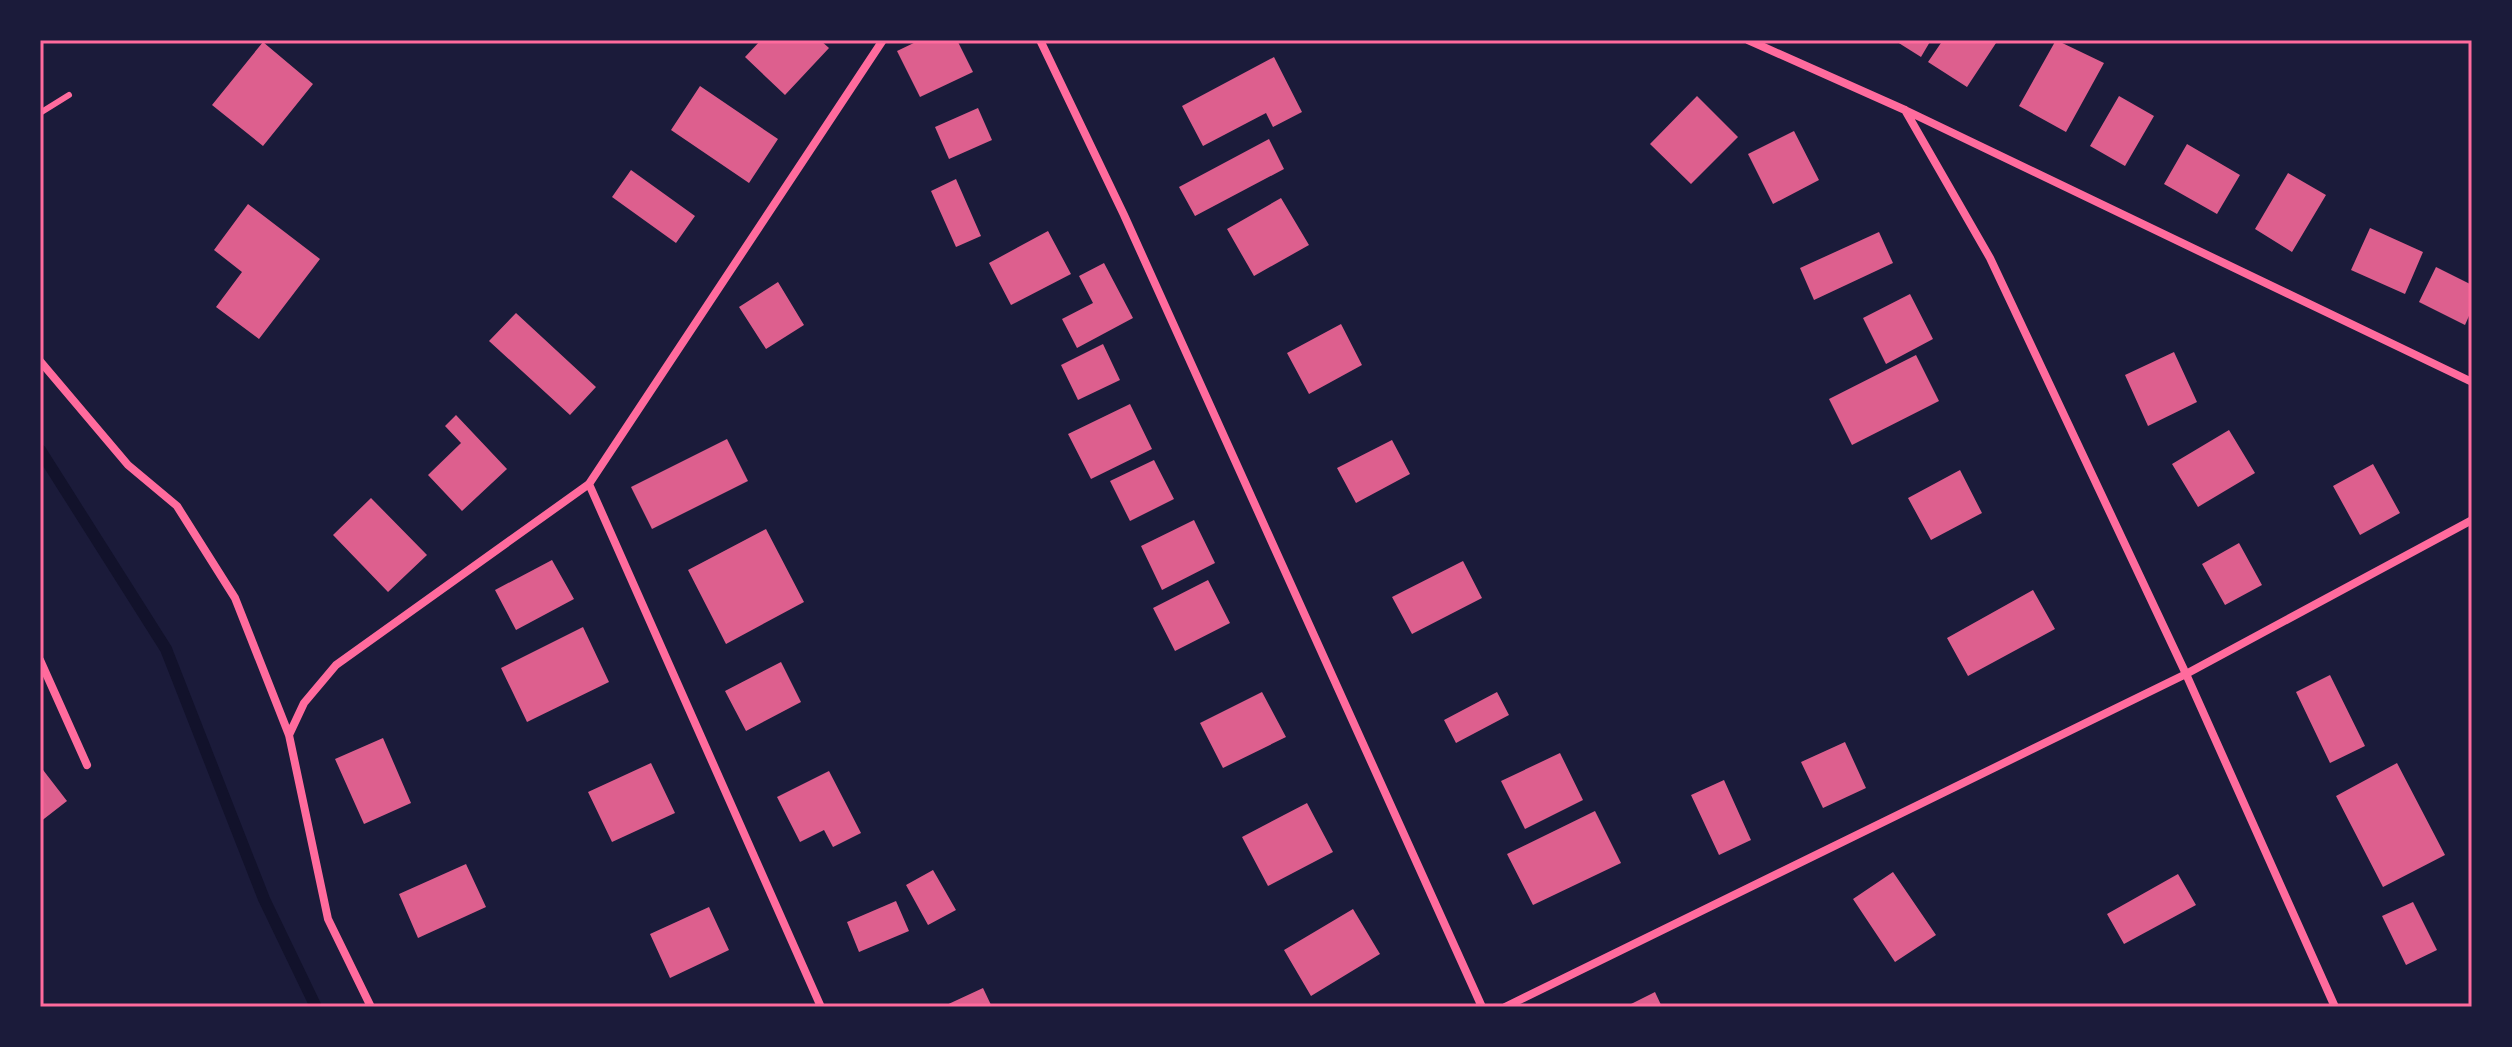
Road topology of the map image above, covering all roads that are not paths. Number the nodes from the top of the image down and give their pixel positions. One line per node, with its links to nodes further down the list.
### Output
1 (883, 40): 9 (street)
2 (1040, 40): 17 (street)
3 (1748, 40): 5 (street)
4 (69, 95): 6 (lane)
5 (1905, 110): 8 (street); 12 (street)
6 (40, 113)
7 (40, 361): 13 (street)
8 (2472, 382)
9 (589, 484): 13 (street); 16 (street)
10 (2472, 520): 12 (street)
11 (40, 660): 14 (street)
12 (2186, 674): 18 (street); 19 (street)
13 (289, 735): 15 (street)
14 (87, 765)
15 (371, 1007)
16 (821, 1007)
17 (1482, 1007)
18 (1505, 1007)
19 (2335, 1007)

